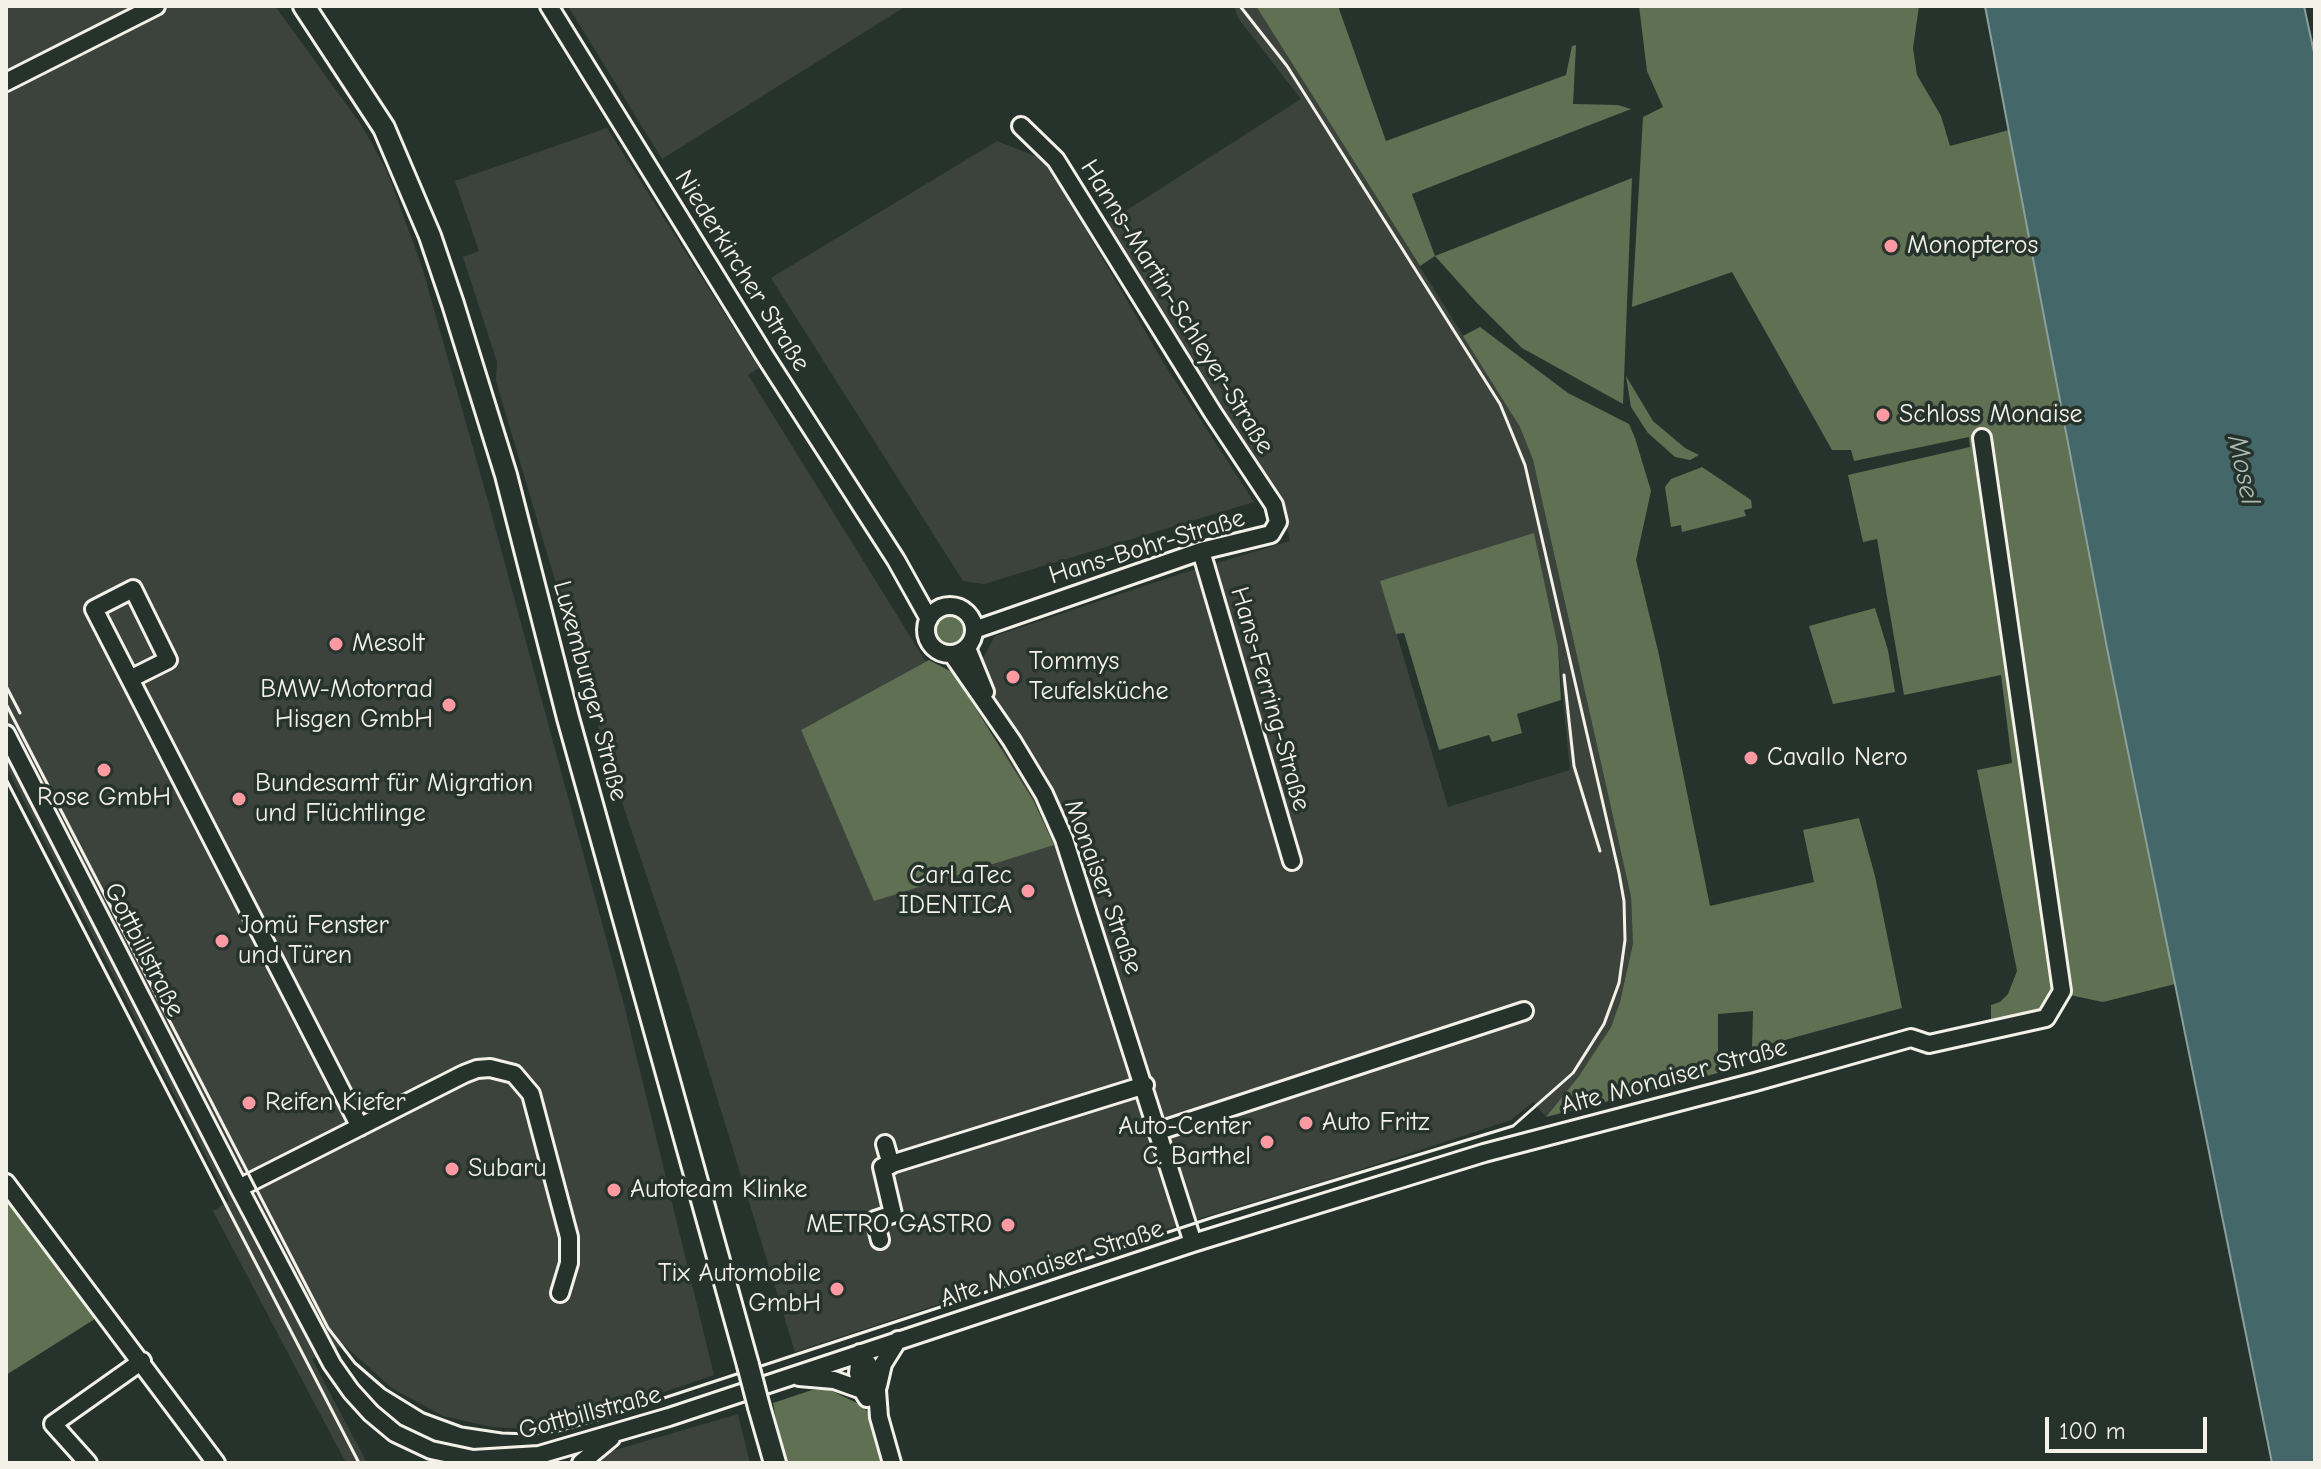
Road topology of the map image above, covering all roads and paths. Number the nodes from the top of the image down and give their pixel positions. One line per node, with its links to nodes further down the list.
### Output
1 (156, 6): 4 (street)
2 (549, 6): 9 (street, Niederkircher Straße)
3 (305, 8): 33 (main road, Luxemburger Straße, bridge)
4 (6, 82)
5 (1021, 126): 7 (street, Hanns-Martin-Schleyer-Straße)
6 (1982, 438): 26 (street, Alte Monaiser Straße)
7 (1278, 522): 8 (street, Hans-Bohr-Straße)
8 (1201, 551): 12 (street, Hans-Bohr-Straße); 16 (street, Hans-Ferring-Straße)
9 (896, 560): 10 (street, Niederkircher Straße); 11 (street, Niederkircher Straße)
10 (943, 607): 11 (street); 12 (street)
11 (929, 619): 13 (street)
12 (971, 622): 13 (street)
13 (959, 651): 18 (street, Monaiser Straße)
14 (130, 679): 14 (street); 19 (street)
15 (6, 734): 24 (street, Gottbillstraße)
16 (1292, 861)
17 (1524, 1011): 20 (street)
18 (1145, 1085): 20 (street, Monaiser Straße); 22 (street)
19 (360, 1127): 24 (street); 27 (street)
20 (1159, 1131): 26 (street, Monaiser Straße)
21 (885, 1144): 22 (street)
22 (891, 1165): 25 (street)
23 (6, 1183): 30 (street)
24 (239, 1188): 36 (street, Gottbillstraße)
25 (880, 1240)
26 (1193, 1243): 28 (street, Alte Monaiser Straße)
27 (560, 1293)
28 (898, 1340): 29 (street, Alte Monaiser Straße); 32 (street)
29 (860, 1353): 31 (street, Alte Monaiser Straße); 32 (street)
30 (142, 1361): 37 (street); 38 (street)
31 (789, 1377): 32 (street); 33 (street, Alte Monaiser Straße)
32 (870, 1390): 41 (street)
33 (757, 1397): 34 (street, Gottbillstraße); 40 (main road, Luxemburger Straße)
34 (619, 1432): 35 (street, Gottbillstraße); 39 (street)
35 (552, 1459): 36 (street, Gottbillstraße)
36 (500, 1461)
37 (88, 1463)
38 (216, 1463)
39 (581, 1463)
40 (775, 1463)
41 (892, 1463)

